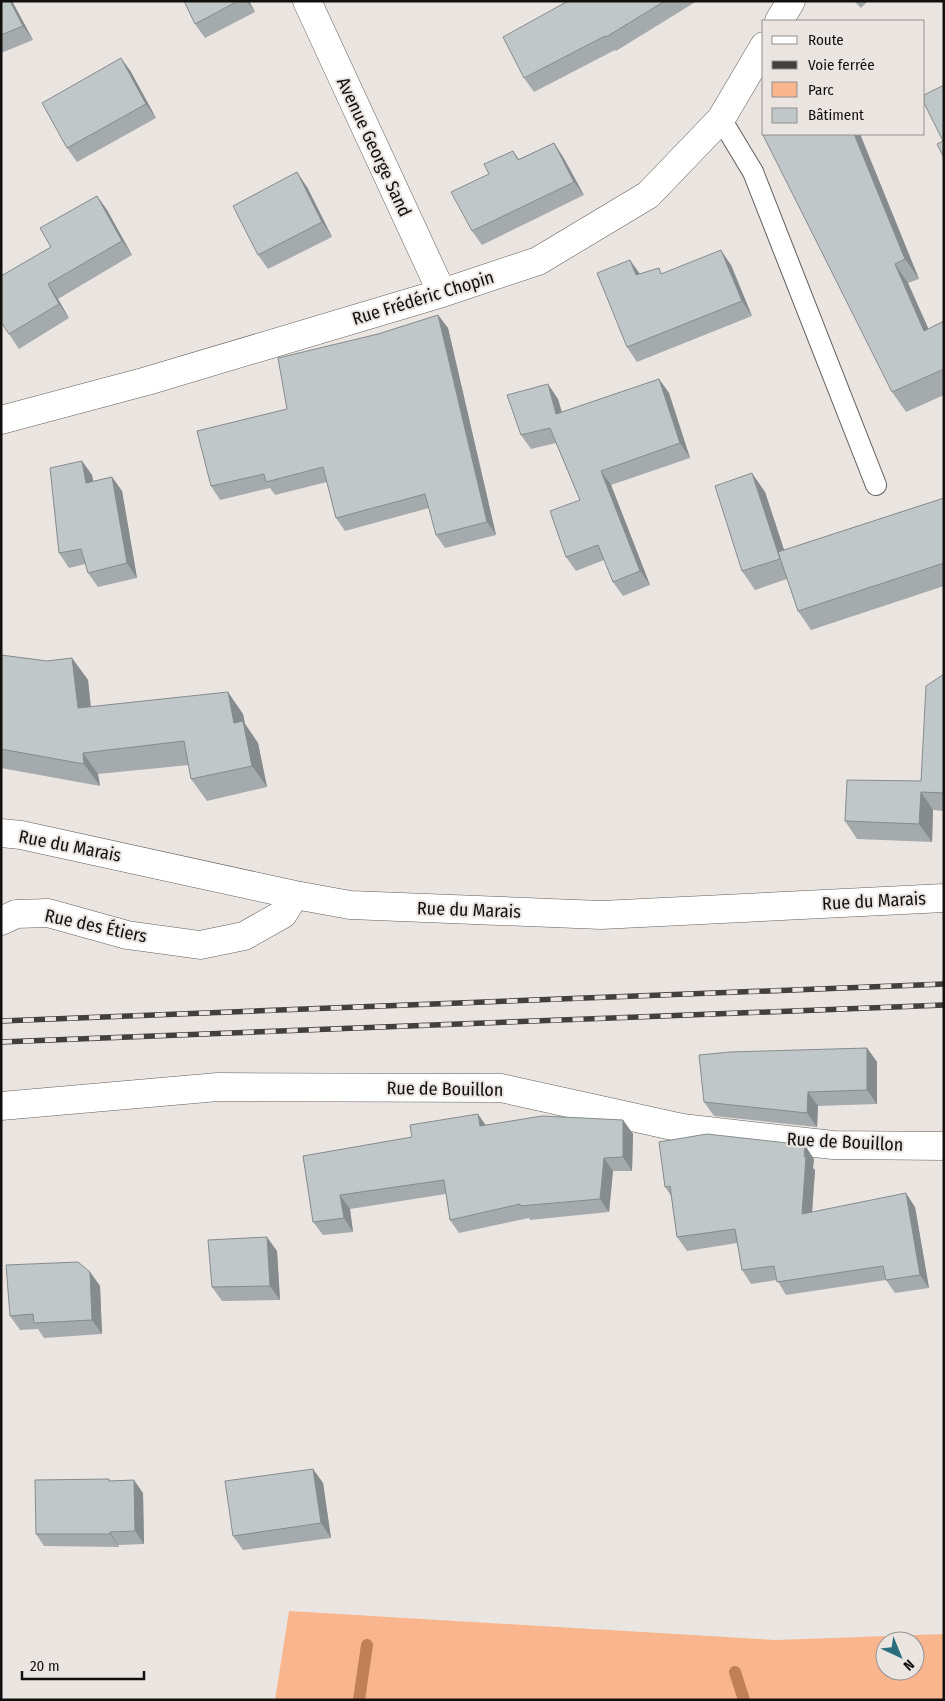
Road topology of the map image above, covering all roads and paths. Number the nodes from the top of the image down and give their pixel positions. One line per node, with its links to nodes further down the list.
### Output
1 (306, 1): 6 (street, Avenue George Sand)
2 (790, 1): 3 (street)
3 (779, 20)
4 (762, 49): 5 (street, Rue Frédéric Chopin)
5 (722, 119): 6 (street, Rue Frédéric Chopin); 8 (lane)
6 (442, 293): 7 (street, Rue Frédéric Chopin)
7 (1, 420)
8 (876, 485)
9 (1, 833): 10 (street, Rue du Marais)
10 (295, 895): 11 (street, Rue du Marais); 12 (street, Rue des Étiers)
11 (944, 898)
12 (1, 922)
13 (1, 1106): 14 (street, Rue de Bouillon)
14 (944, 1146)

